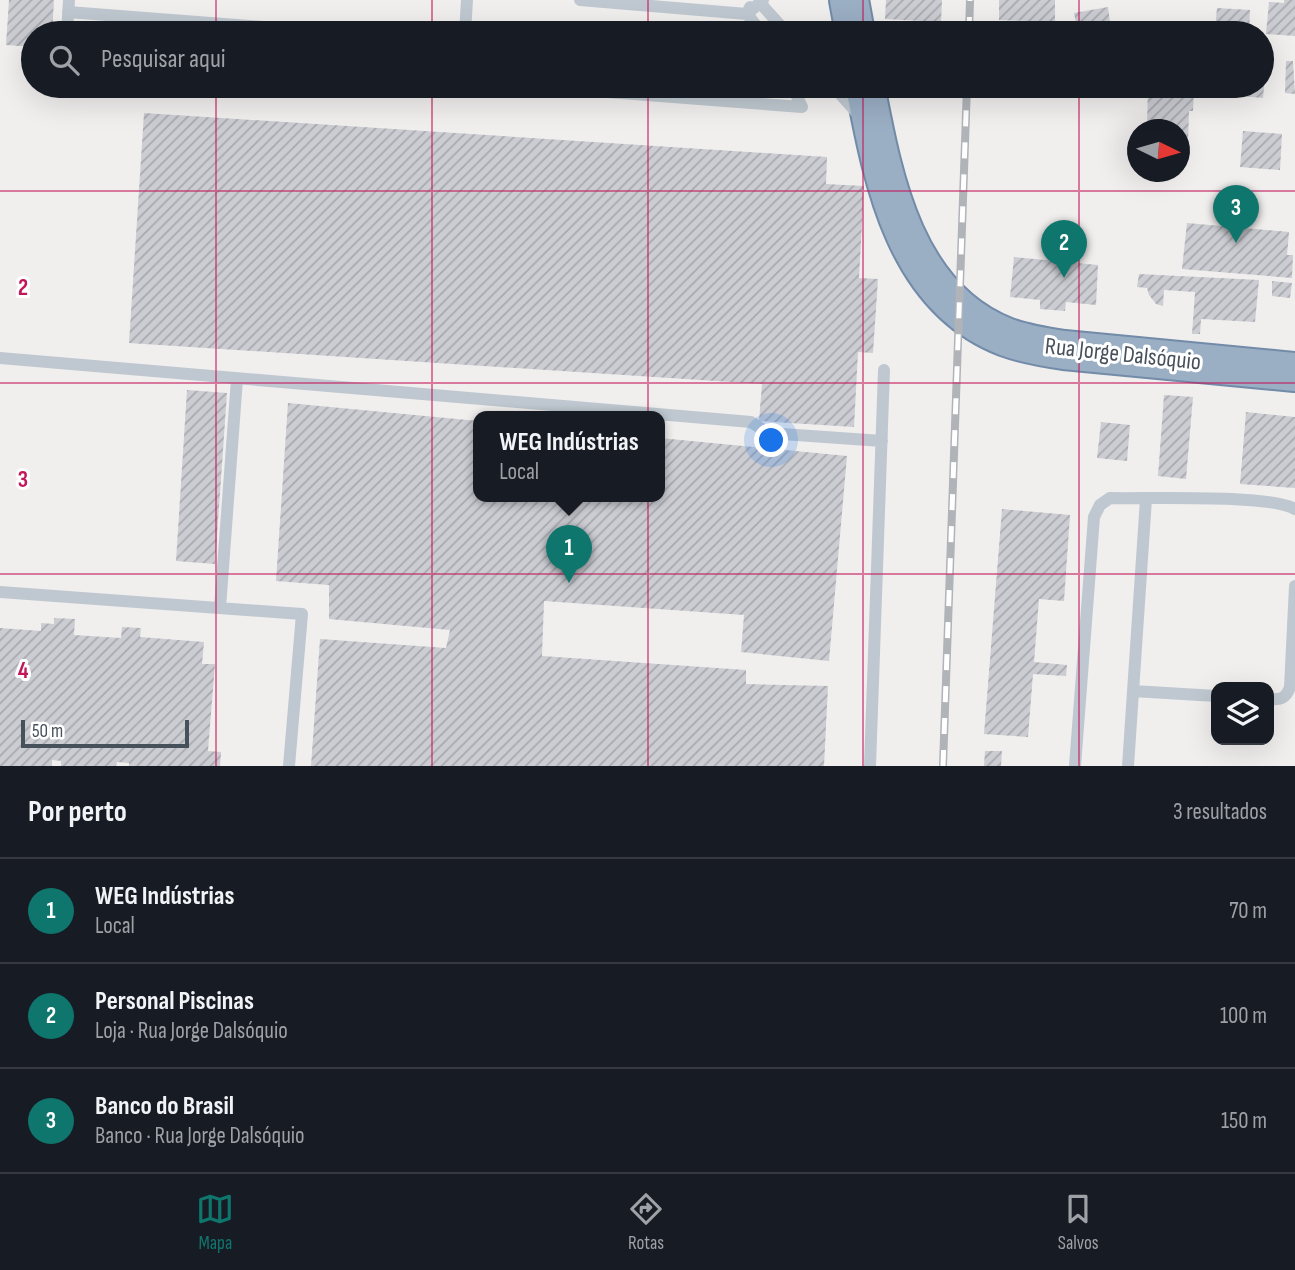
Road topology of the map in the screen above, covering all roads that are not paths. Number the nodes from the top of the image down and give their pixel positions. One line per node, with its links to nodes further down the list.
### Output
1 (467, 0): 8 (lane)
2 (580, 0): 6 (lane)
3 (849, 0): 11 (highway)
4 (759, 1): 6 (lane); 10 (lane)
5 (69, 6): 7 (lane)
6 (747, 14): 9 (lane)
7 (220, 21)
8 (466, 21)
9 (753, 21)
10 (776, 21)
11 (853, 21)
12 (685, 98): 13 (lane)
13 (798, 98)
14 (844, 98): 16 (lane)
15 (867, 98): 16 (highway, Rua Jorge Dalsóquio)
16 (874, 132): 19 (highway, Rua Jorge Dalsóquio)
17 (0, 358): 20 (lane)
18 (884, 370): 23 (lane)
19 (1295, 372)
20 (237, 379): 21 (lane); 28 (lane)
21 (620, 411)
22 (665, 415): 23 (lane)
23 (882, 441): 33 (lane)
24 (1146, 499): 25 (lane); 29 (lane); 34 (lane)
25 (1295, 509)
26 (1295, 586): 31 (lane)
27 (0, 592): 28 (lane)
28 (220, 608): 32 (lane)
29 (1133, 691): 30 (lane); 35 (lane)
30 (1211, 696)
31 (1274, 699)
32 (289, 766)
33 (870, 766)
34 (1075, 766)
35 (1128, 766)

